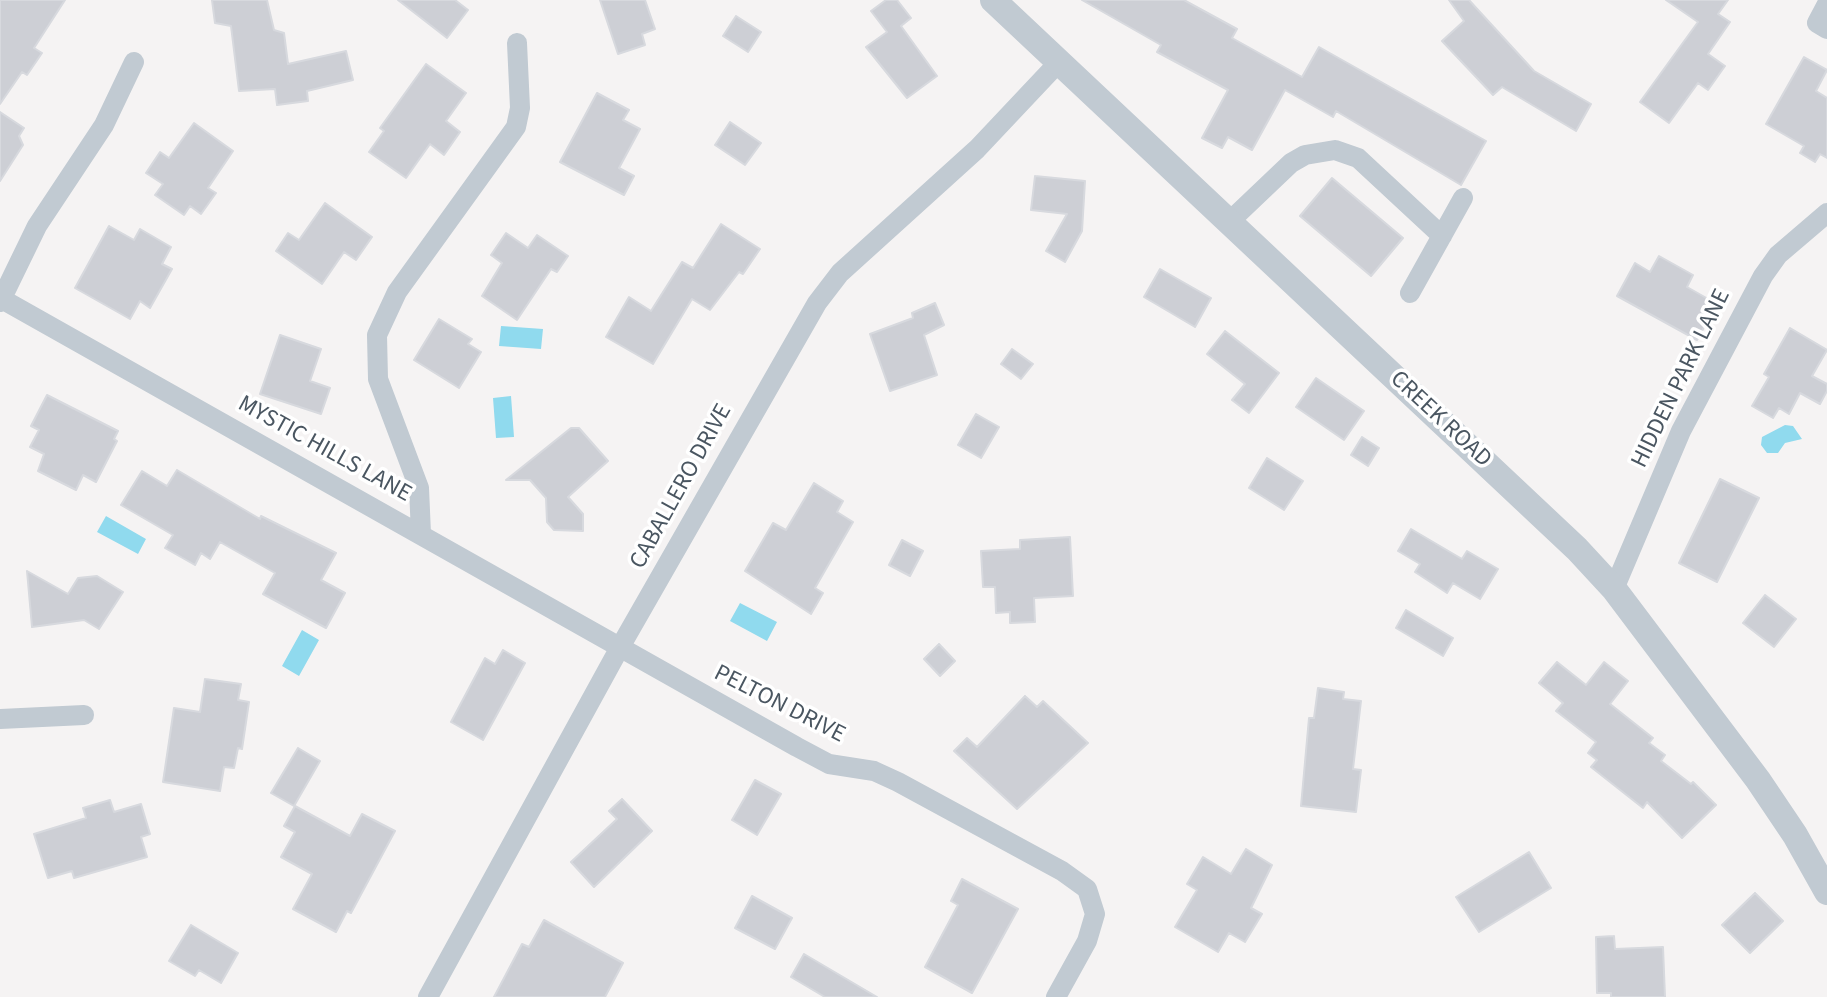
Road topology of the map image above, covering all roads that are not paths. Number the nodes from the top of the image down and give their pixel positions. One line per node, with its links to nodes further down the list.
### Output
1 (993, 0): 6 (street, CREEK ROAD)
2 (1827, 4): 3 (street)
3 (1822, 26)
4 (517, 43): 13 (street)
5 (134, 62): 12 (street)
6 (1059, 62): 9 (street, CREEK ROAD); 15 (street, CABALLERO DRIVE)
7 (1463, 198): 10 (street)
8 (1827, 213): 14 (street, HIDDEN PARK LANE)
9 (1229, 222): 10 (street); 14 (street, CREEK ROAD)
10 (1442, 236): 11 (street)
11 (1410, 293)
12 (0, 300): 13 (street, MYSTIC HILLS LANE)
13 (421, 534): 15 (street, MYSTIC HILLS LANE)
14 (1614, 589): 18 (street, CREEK ROAD)
15 (619, 649): 19 (street, CABALLERO DRIVE); 20 (street, PELTON DRIVE)
16 (84, 715): 17 (street)
17 (0, 719)
18 (1827, 892)
19 (428, 997)
20 (1056, 997)

